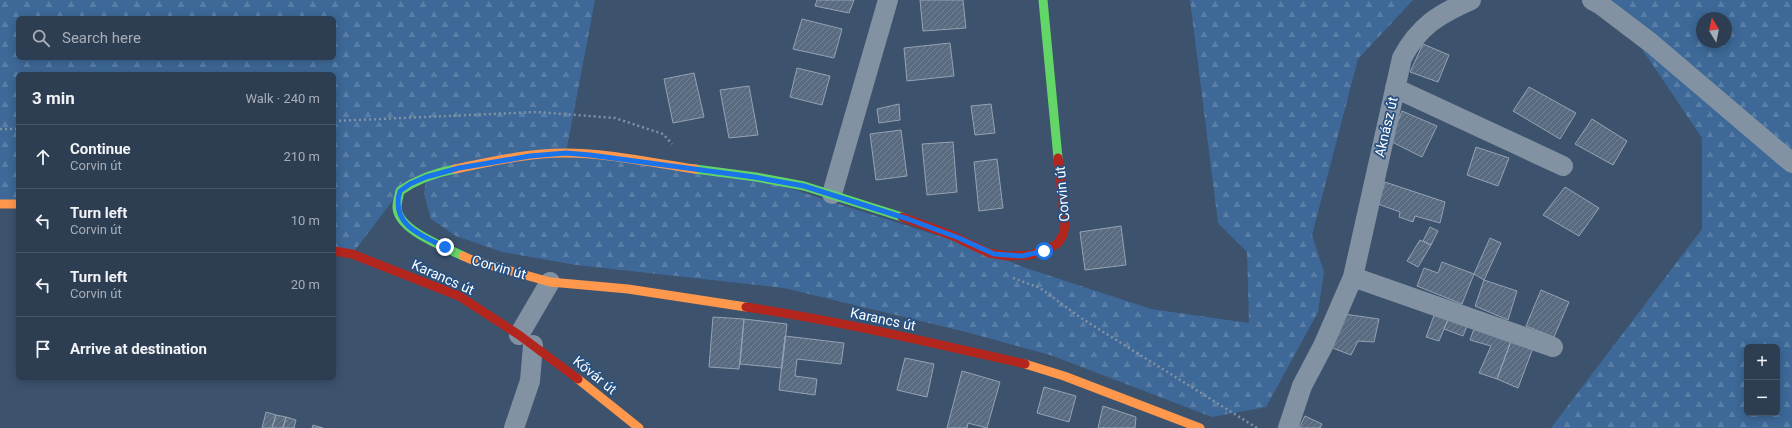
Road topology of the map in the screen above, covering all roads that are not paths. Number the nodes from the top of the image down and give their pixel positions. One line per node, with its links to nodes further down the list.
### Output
1 (888, 0): 8 (street)
2 (1043, 0): 8 (street, Corvin út)
3 (1472, 0): 5 (street)
4 (1592, 0): 6 (street)
5 (1395, 88): 7 (street, Aknász út); 12 (street, Aknász út)
6 (1792, 163)
7 (1564, 166)
8 (832, 194): 13 (street, Corvin út)
9 (0, 204): 10 (street)
10 (16, 204)
11 (336, 251): 14 (street, Karancs út)
12 (1353, 276): 15 (street); 19 (street, Aknász út)
13 (550, 282): 14 (street); 18 (street, Karancs út)
14 (526, 340): 16 (street); 17 (street, Kővár út)
15 (1553, 347)
16 (514, 428)
17 (639, 428)
18 (1200, 428)
19 (1288, 428)

